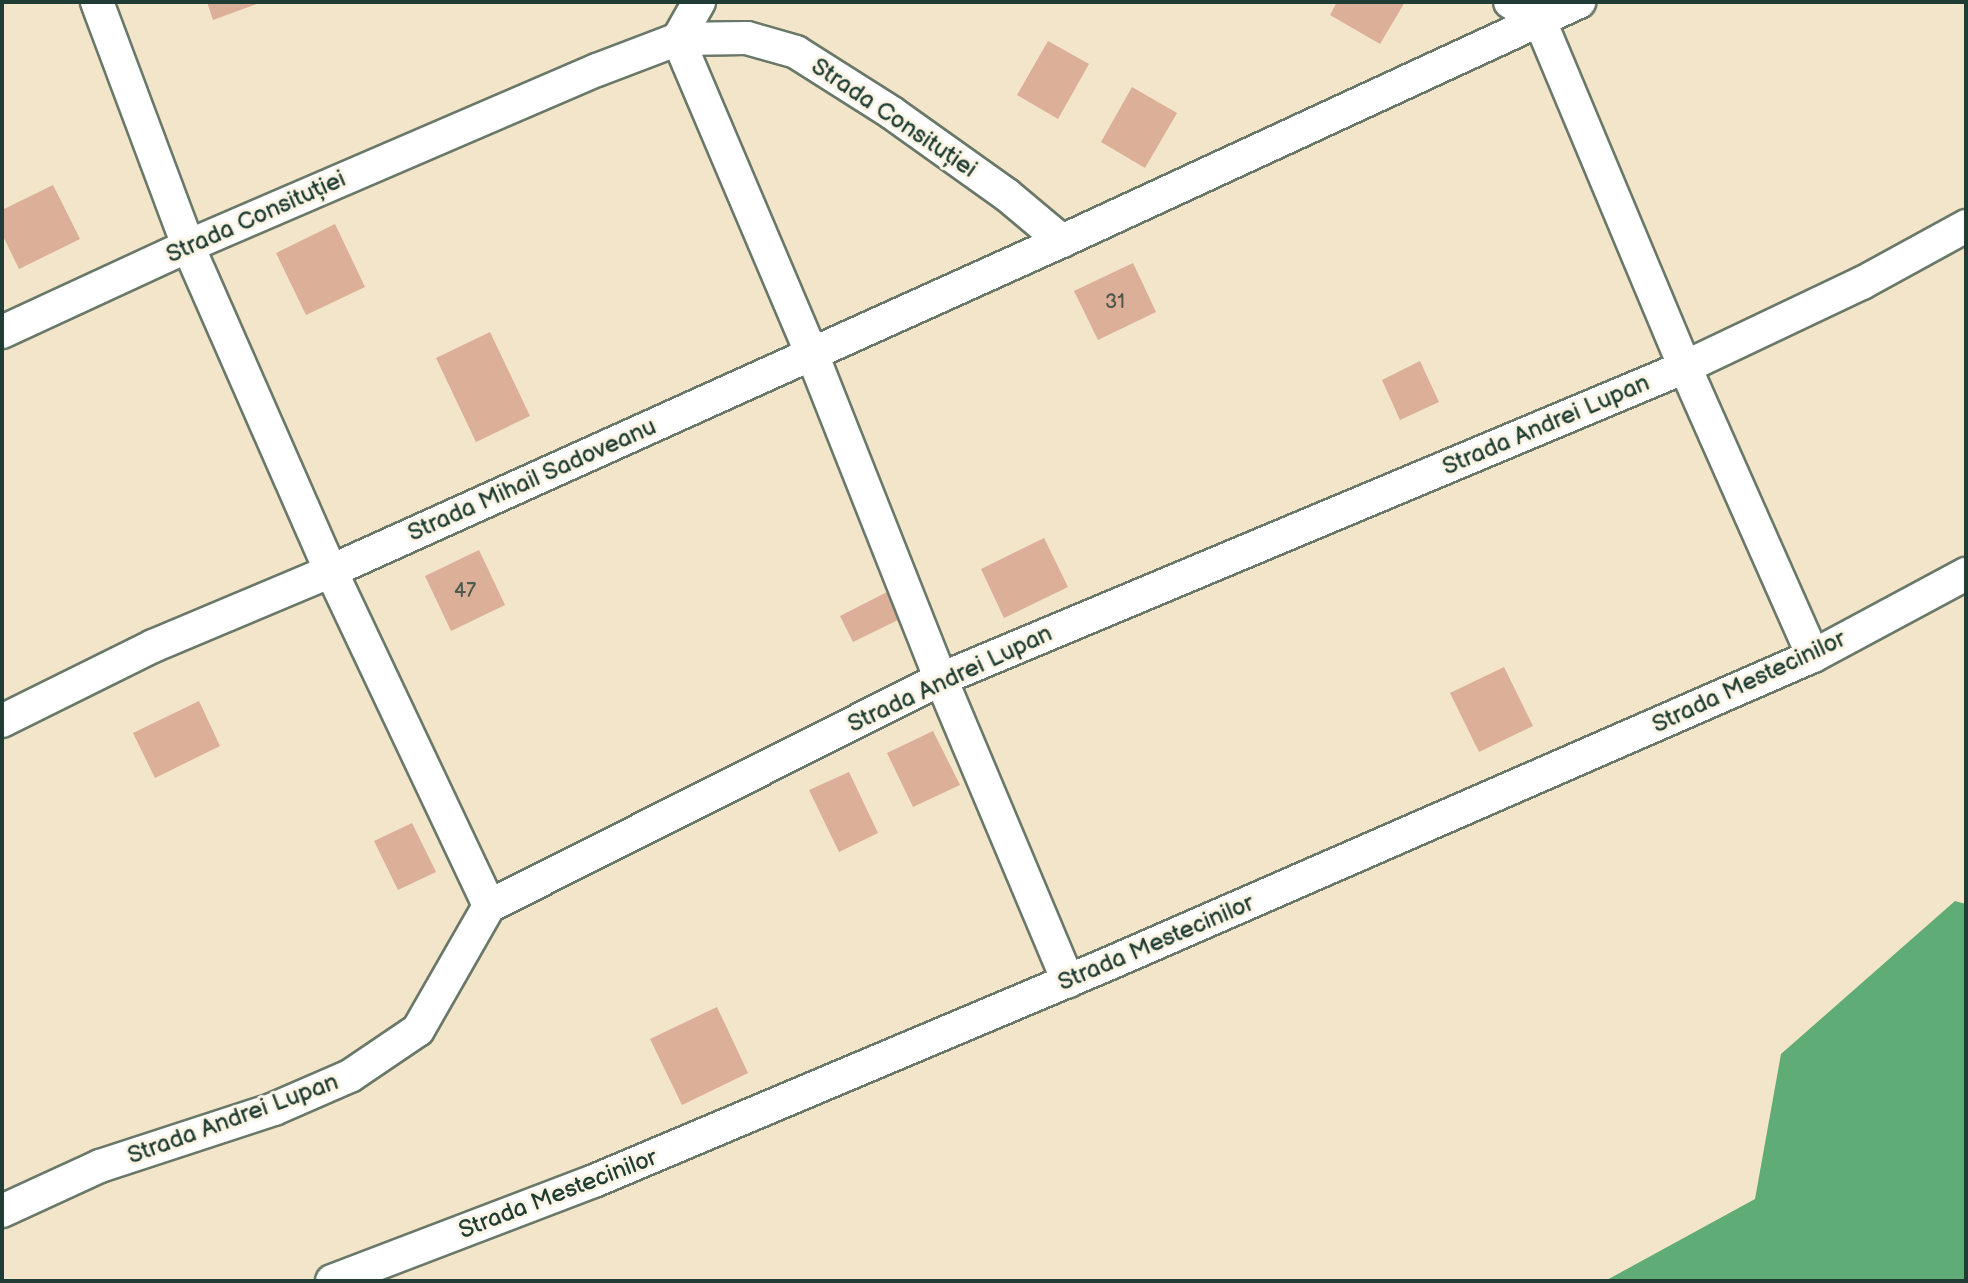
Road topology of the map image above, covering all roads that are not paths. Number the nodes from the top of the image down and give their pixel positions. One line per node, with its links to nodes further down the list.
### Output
1 (97, 2): 9 (street)
2 (699, 2): 6 (street)
3 (1510, 2): 5 (street)
4 (1579, 2): 5 (street)
5 (1545, 11): 8 (street); 12 (street)
6 (678, 39): 8 (street, Strada Consituției); 9 (street, Strada Consituției); 11 (street)
7 (1966, 226): 12 (street, Strada Andrei Lupan)
8 (1062, 241): 11 (street, Strada Mihail Sadoveanu)
9 (188, 246): 10 (street, Strada Consituției); 13 (street)
10 (2, 332)
11 (812, 354): 13 (street, Strada Mihail Sadoveanu); 16 (street)
12 (1685, 367): 15 (street); 16 (street, Strada Andrei Lupan)
13 (331, 571): 17 (street, Strada Mihail Sadoveanu); 18 (street)
14 (1966, 574): 15 (street, Strada Mestecinilor)
15 (1813, 656): 19 (street, Strada Mestecinilor)
16 (941, 679): 18 (street, Strada Andrei Lupan); 19 (street)
17 (2, 721)
18 (489, 906): 20 (street, Strada Andrei Lupan)
19 (1068, 981): 21 (street, Strada Mestecinilor)
20 (2, 1211)
21 (332, 1281)

